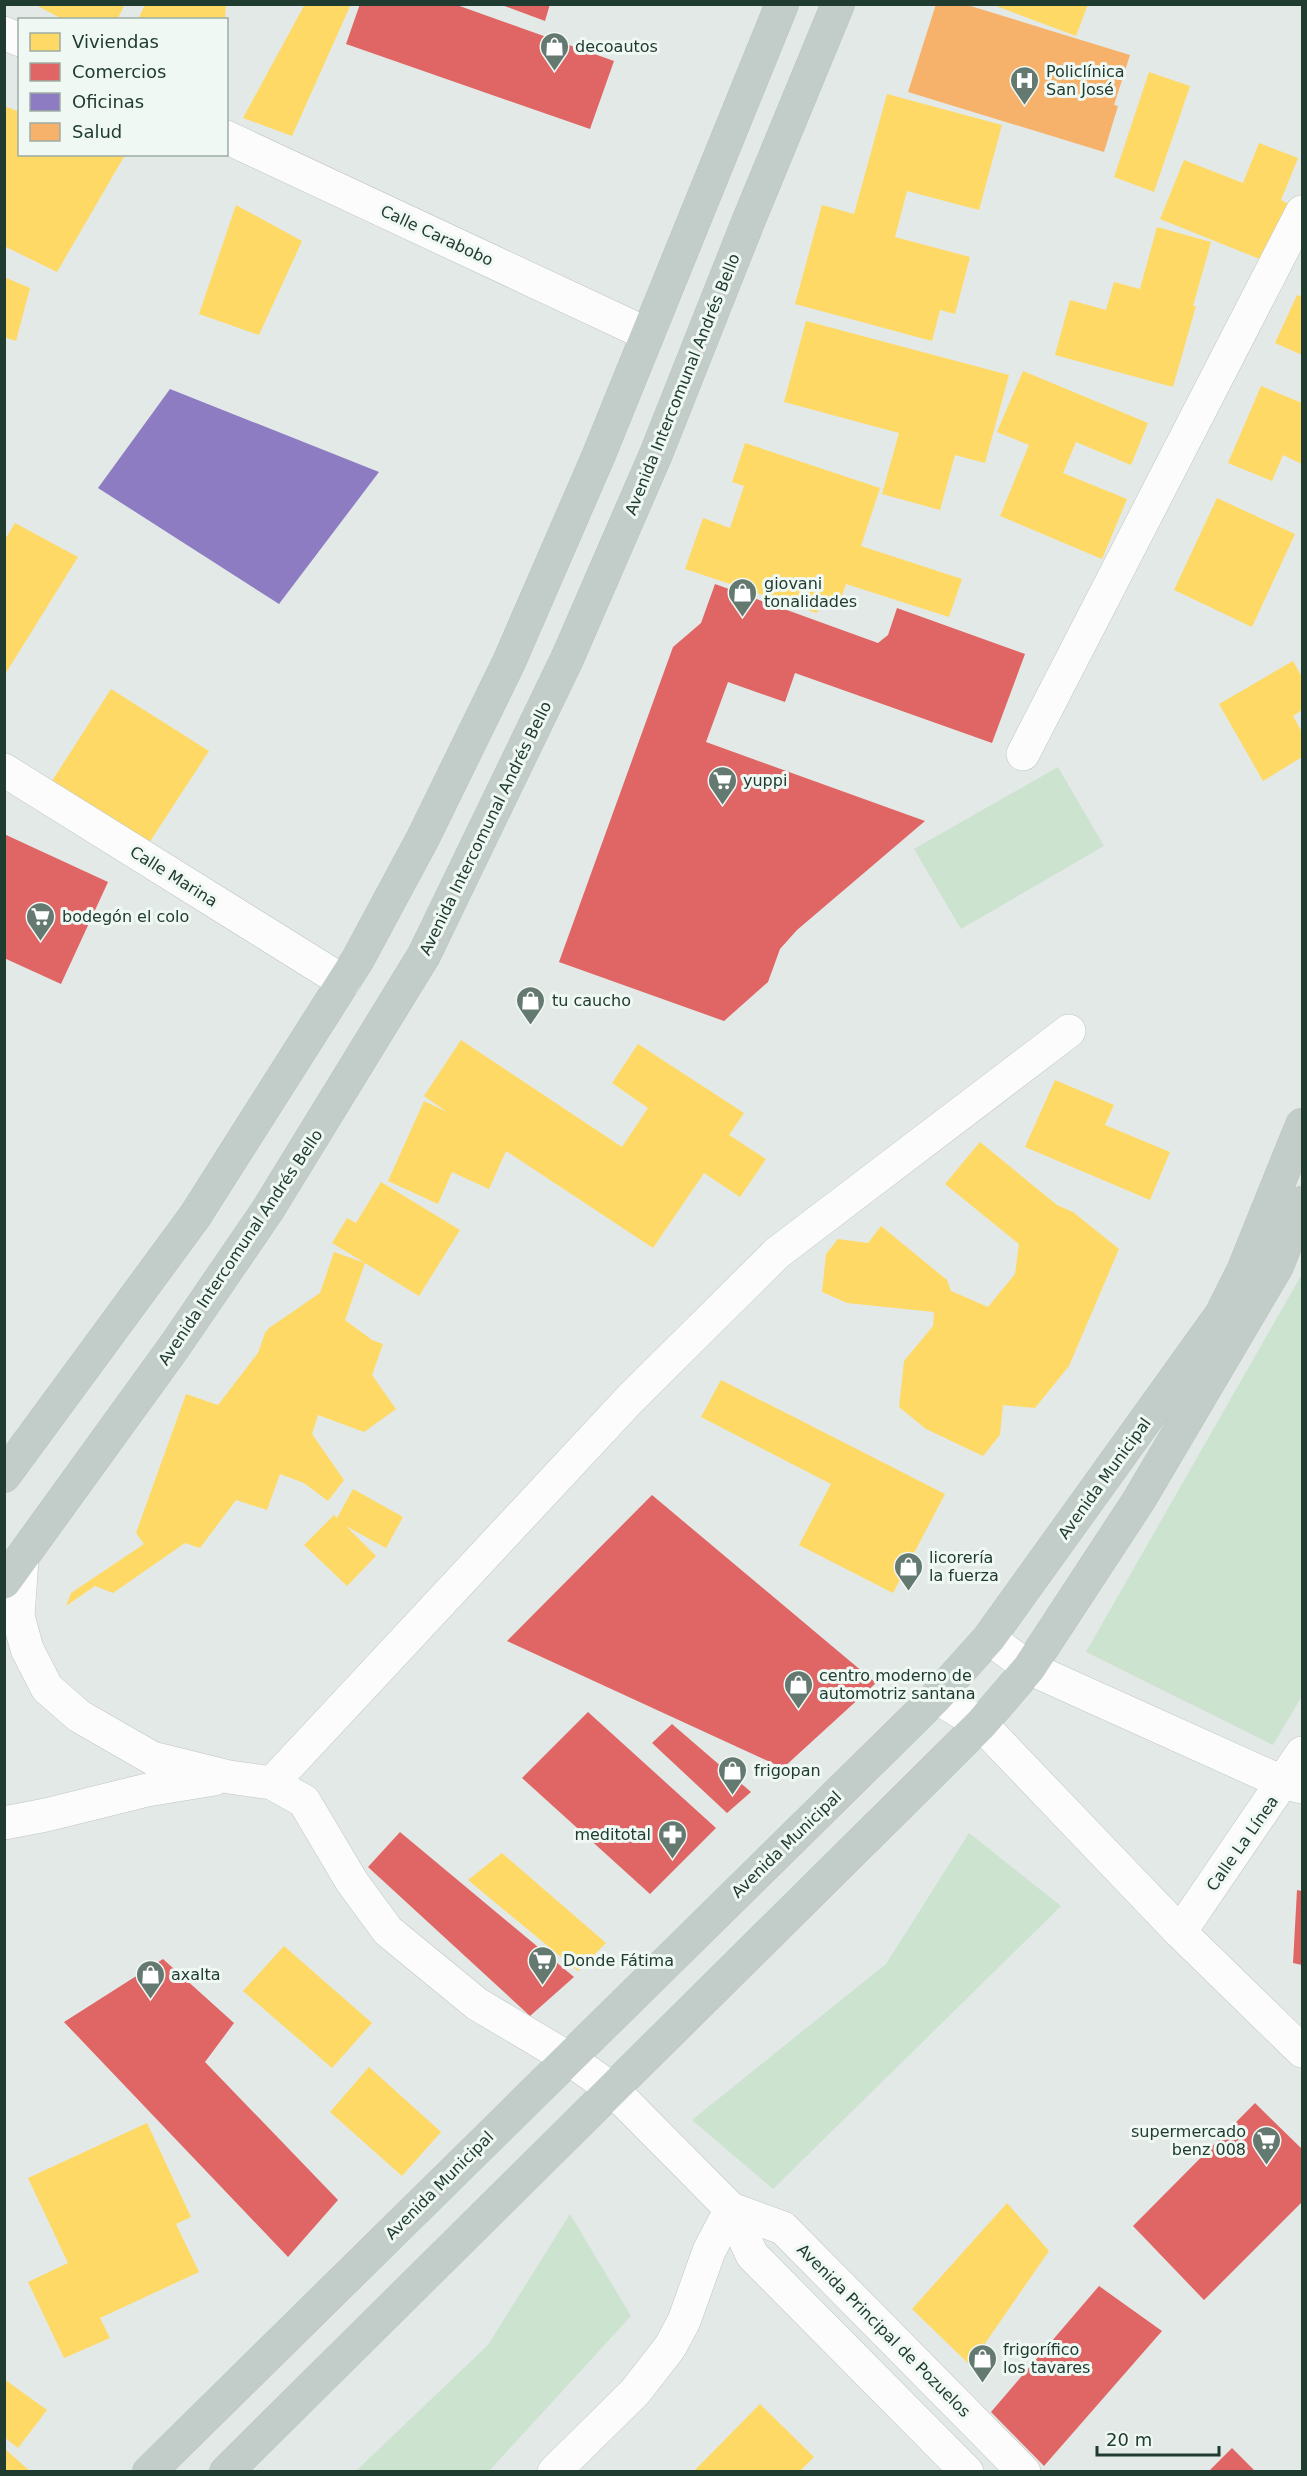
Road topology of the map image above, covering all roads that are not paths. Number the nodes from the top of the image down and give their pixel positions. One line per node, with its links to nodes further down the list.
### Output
1 (782, 4): 7 (highway)
2 (838, 4): 15 (highway, Avenida Intercomunal Andrés Bello)
3 (4, 33): 4 (street)
4 (18, 39)
5 (228, 138): 7 (street, Calle Carabobo)
6 (1302, 212): 8 (street)
7 (647, 334): 10 (highway)
8 (1023, 753)
9 (4, 770): 10 (street, Calle Marina)
10 (344, 982): 14 (highway)
11 (1070, 1031): 22 (street)
12 (1302, 1125): 16 (highway, Avenida Municipal)
13 (1302, 1203): 17 (highway)
14 (4, 1476)
15 (13, 1571): 21 (street)
16 (989, 1638): 17 (street); 18 (highway, Avenida Municipal)
17 (1029, 1668): 19 (highway); 23 (street)
18 (936, 1697): 19 (street); 27 (highway, Avenida Municipal)
19 (981, 1724): 25 (street); 28 (highway)
20 (1302, 1753): 23 (street, Calle La Línea)
21 (229, 1777): 22 (street, Avenida Principal de Pozuelos); 24 (street)
22 (272, 1783): 27 (street, Avenida Principal de Pozuelos)
23 (1293, 1785): 25 (street, Calle La Línea)
24 (4, 1823)
25 (1180, 1932): 26 (street)
26 (1302, 2051)
27 (568, 2058): 28 (street, Avenida Principal de Pozuelos); 30 (highway, Avenida Municipal)
28 (612, 2089): 29 (street, Avenida Principal de Pozuelos); 31 (highway)
29 (731, 2209): 32 (street); 33 (street, Avenida Principal de Pozuelos); 34 (street, Avenida Principal de Pozuelos)
30 (149, 2472)
31 (226, 2472)
32 (554, 2472)
33 (967, 2472)
34 (1024, 2472)

